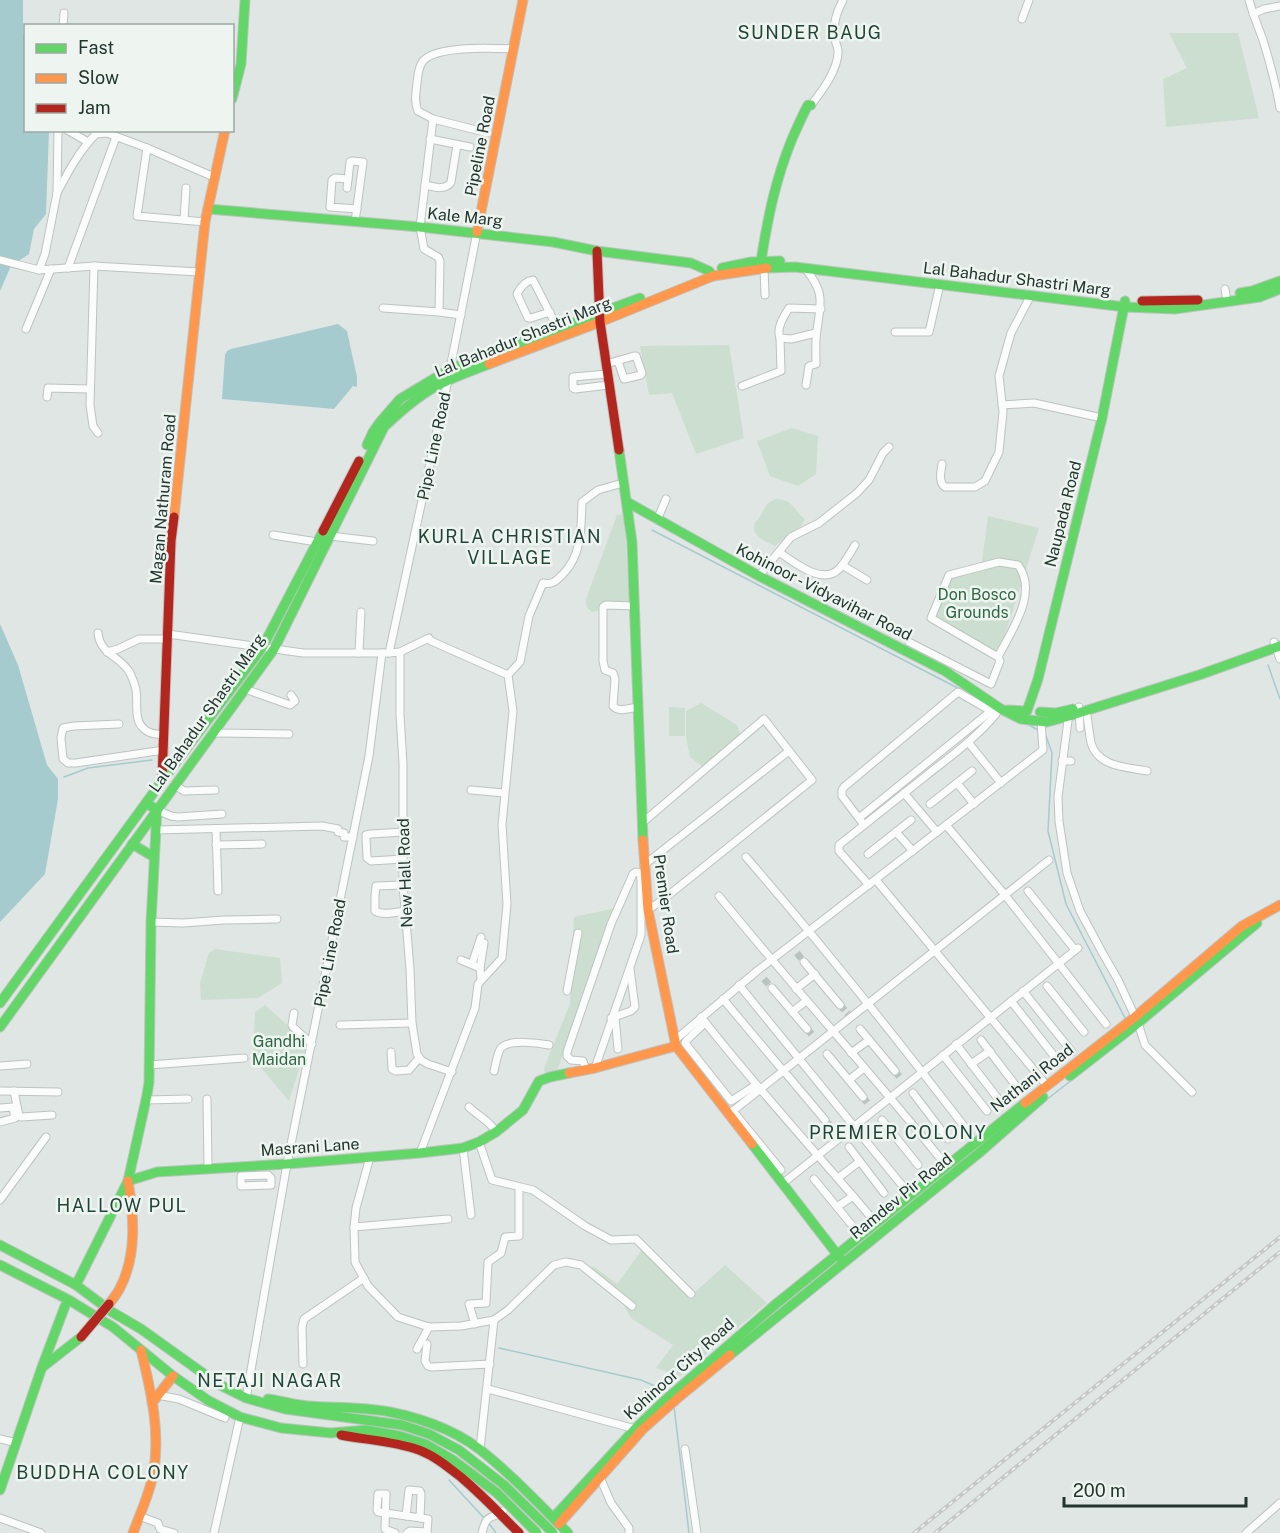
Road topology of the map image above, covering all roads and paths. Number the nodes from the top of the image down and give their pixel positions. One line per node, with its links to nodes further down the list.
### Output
1 (245, 0): 12 (main road)
2 (843, 0): 13 (street)
3 (1029, 0): 9 (street)
4 (1249, 0): 8 (street)
5 (521, 5): 11 (main road, Pipeline Road)
6 (1280, 6): 8 (street)
7 (64, 13): 10 (street)
8 (1252, 14): 14 (street)
9 (1022, 19)
10 (63, 24)
11 (512, 49): 15 (street); 42 (main road, Pipeline Road)
12 (234, 91)
13 (811, 105): 45 (main road)
14 (1280, 108)
15 (433, 119): 20 (street); 22 (street)
16 (58, 132): 33 (street)
17 (70, 132): 24 (street)
18 (129, 132): 23 (street)
19 (225, 132): 28 (main road, Magan Nathuram Road)
20 (489, 134)
21 (116, 137): 23 (street); 24 (street); 47 (street)
22 (430, 139): 25 (street); 30 (street)
23 (127, 141): 27 (street)
24 (88, 142): 33 (street)
25 (457, 145): 26 (street); 30 (street)
26 (470, 147)
27 (147, 148): 28 (street); 37 (street)
28 (214, 177): 34 (main road, Magan Nathuram Road)
29 (348, 178): 32 (street); 35 (street); 36 (street)
30 (425, 185): 41 (street)
31 (186, 188): 37 (street)
32 (347, 188)
33 (57, 193): 50 (street)
34 (208, 208): 38 (main road, Kale Marg); 39 (main road, Magan Nathuram Road)
35 (334, 208): 36 (street); 38 (street)
36 (357, 209): 40 (street)
37 (184, 220): 39 (street)
38 (334, 220): 40 (main road, Kale Marg)
39 (205, 222): 51 (main road, Magan Nathuram Road)
40 (355, 222): 41 (main road, Kale Marg)
41 (420, 227): 42 (main road, Kale Marg); 62 (street)
42 (478, 228): 43 (main road, Kale Marg); 64 (street, Pipeline Road)
43 (597, 251): 52 (main road, Kale Marg); 65 (main road, Premier Road)
44 (0, 260): 50 (street)
45 (764, 263): 48 (main road, Lal Bahadur Shastri Marg); 52 (main road, Lal Bahadur Shastri Marg); 57 (street); 59 (main road, Lal Bahadur Shastri Marg)
46 (94, 266): 47 (street); 51 (street); 78 (street)
47 (68, 268): 49 (street)
48 (805, 268): 54 (main road, Lal Bahadur Shastri Marg); 61 (street)
49 (51, 269): 50 (street); 66 (street)
50 (39, 270)
51 (199, 272): 101 (main road, Magan Nathuram Road)
52 (711, 273): 65 (main road, Lal Bahadur Shastri Marg)
53 (1280, 281): 56 (main road, Lal Bahadur Shastri Marg)
54 (940, 284): 58 (main road, Lal Bahadur Shastri Marg); 68 (street)
55 (1280, 289): 56 (main road, Lal Bahadur Shastri Marg)
56 (1258, 293): 59 (main road, Lal Bahadur Shastri Marg); 59 (main road, Lal Bahadur Shastri Marg)
57 (765, 295)
58 (1031, 295): 59 (main road, Lal Bahadur Shastri Marg); 80 (street)
59 (1125, 304): 81 (main road, Naupada Road)
60 (382, 308): 62 (street)
61 (821, 309): 69 (street); 70 (street)
62 (439, 312): 64 (street)
63 (550, 312): 63 (street); 67 (street)
64 (461, 315): 72 (street, Pipeline Road)
65 (600, 318): 67 (main road, Lal Bahadur Shastri Marg); 73 (main road, Premier Road); 74 (main road, Lal Bahadur Shastri Marg)
66 (26, 329)
67 (558, 329): 72 (main road, Lal Bahadur Shastri Marg)
68 (895, 332)
69 (816, 333): 70 (street); 76 (street)
70 (780, 338): 77 (street)
71 (618, 360): 73 (street)
72 (450, 369): 92 (main road, Lal Bahadur Shastri Marg)
73 (606, 369): 75 (main road, Premier Road); 75 (street)
74 (448, 380): 90 (main road, Lal Bahadur Shastri Marg); 109 (street, Pipe Line Road)
75 (609, 385): 85 (main road, Premier Road)
76 (806, 385)
77 (742, 386)
78 (90, 389): 79 (street); 82 (street)
79 (47, 397)
80 (1002, 405): 81 (street); 84 (street)
81 (1102, 418): 119 (main road, Naupada Road)
82 (98, 433)
83 (889, 447): 94 (street)
84 (942, 464)
85 (623, 483): 87 (main road, Premier Road); 113 (street)
86 (666, 499): 88 (street)
87 (627, 502): 88 (main road, Kohinoor - Vidyavihar Road); 98 (main road, Premier Road)
88 (657, 520): 96 (main road, Kohinoor - Vidyavihar Road)
89 (273, 535): 92 (street)
90 (330, 536): 91 (street); 105 (main road, Lal Bahadur Shastri Marg)
91 (374, 541)
92 (317, 542): 104 (main road, Lal Bahadur Shastri Marg)
93 (855, 545): 95 (street)
94 (779, 552): 95 (street); 96 (street)
95 (842, 566): 97 (street)
96 (759, 576): 112 (main road, Kohinoor - Vidyavihar Road)
97 (867, 580)
98 (634, 606): 117 (main road, Premier Road); 117 (street)
99 (361, 612): 108 (street)
100 (98, 633): 106 (street)
101 (167, 637): 104 (street); 106 (street); 128 (main road, Magan Nathuram Road)
102 (909, 642): 112 (street)
103 (1278, 643): 111 (street); 121 (main road)
104 (262, 648): 105 (street); 138 (main road, Lal Bahadur Shastri Marg)
105 (274, 649): 108 (street); 114 (main road, Lal Bahadur Shastri Marg)
106 (107, 652): 128 (street)
107 (400, 652): 109 (street); 113 (street); 158 (street, New Hall Road)
108 (359, 653): 109 (street)
109 (386, 653): 161 (street, Pipe Line Road)
110 (998, 657): 110 (street); 112 (street)
111 (1280, 659)
112 (946, 667): 116 (main road, Kohinoor - Vidyavihar Road)
113 (508, 675): 144 (street)
114 (244, 689): 115 (street); 126 (main road, Lal Bahadur Shastri Marg)
115 (291, 695)
116 (966, 695): 118 (main road, Kohinoor - Vidyavihar Road); 120 (street); 151 (street)
117 (638, 707): 153 (main road, Premier Road)
118 (1006, 710): 119 (main road); 124 (main road, Kohinoor - Vidyavihar Road)
119 (1034, 710): 122 (main road); 124 (main road, Naupada Road)
120 (991, 711): 131 (street); 151 (street)
121 (1077, 711): 122 (main road); 125 (street); 129 (street); 137 (street)
122 (1057, 716): 124 (main road)
123 (119, 724): 132 (street)
124 (1038, 726): 140 (street)
125 (1080, 728)
126 (212, 734): 127 (street); 141 (main road, Lal Bahadur Shastri Marg)
127 (289, 734)
128 (164, 735): 132 (main road, Magan Nathuram Road)
129 (1065, 739): 130 (street); 134 (street)
130 (1074, 741)
131 (968, 742): 140 (street); 145 (street)
132 (164, 750): 138 (main road, Magan Nathuram Road)
133 (789, 751): 153 (street); 171 (street); 179 (street)
134 (1062, 761): 135 (street); 223 (street)
135 (1071, 761)
136 (972, 771): 139 (street)
137 (1147, 771)
138 (162, 781): 141 (main road); 146 (main road, Lal Bahadur Shastri Marg)
139 (957, 783): 147 (street); 148 (street)
140 (1001, 783): 148 (street)
141 (173, 787): 142 (street); 149 (main road, Lal Bahadur Shastri Marg)
142 (215, 790)
143 (471, 790): 144 (street)
144 (504, 793): 200 (street)
145 (904, 793): 154 (street); 160 (street)
146 (146, 803): 149 (main road); 208 (main road, Lal Bahadur Shastri Marg)
147 (930, 804)
148 (974, 804): 155 (street)
149 (157, 810): 150 (street); 157 (main road); 162 (main road, Lal Bahadur Shastri Marg)
150 (222, 814)
151 (859, 818): 154 (street)
152 (910, 820): 159 (street)
153 (642, 823): 171 (main road, Premier Road)
154 (864, 825): 172 (street)
155 (946, 825): 160 (street); 176 (street)
156 (216, 829): 157 (street); 161 (street); 164 (street)
157 (156, 830): 167 (main road)
158 (404, 832): 169 (street, New Hall Road); 169 (street)
159 (896, 832): 165 (street); 166 (street)
160 (937, 832): 165 (street)
161 (353, 837): 232 (street, Pipe Line Road)
162 (132, 844): 167 (main road); 212 (main road, Lal Bahadur Shastri Marg)
163 (262, 844): 164 (street)
164 (216, 845): 174 (street)
165 (913, 851): 172 (street)
166 (868, 854)
167 (154, 857): 183 (main road)
168 (746, 857): 184 (street)
169 (403, 859): 173 (street, New Hall Road)
170 (1049, 860): 176 (street)
171 (644, 865): 179 (main road, Premier Road)
172 (872, 882): 184 (street); 189 (street)
173 (403, 885): 181 (street, New Hall Road); 181 (street)
174 (218, 891)
175 (1028, 891): 194 (street)
176 (1005, 895): 189 (street); 194 (street)
177 (719, 896): 192 (street)
178 (1280, 904): 223 (main road, Nathani Road)
179 (648, 910): 186 (main road, Premier Road)
180 (1280, 910): 223 (main road)
181 (405, 911): 220 (street, New Hall Road)
182 (277, 919): 183 (street)
183 (150, 922): 248 (main road)
184 (810, 930): 188 (street); 213 (street)
185 (578, 933): 206 (street)
186 (653, 933): 187 (street); 231 (main road, Premier Road)
187 (641, 935): 196 (street); 251 (street)
188 (790, 946): 190 (street); 192 (street)
189 (936, 950): 213 (street); 218 (street)
190 (796, 953)
191 (461, 960): 195 (street)
192 (771, 960): 198 (street); 205 (street)
193 (804, 962): 199 (street)
194 (1059, 962): 207 (street); 222 (street)
195 (472, 964): 197 (street); 197 (street)
196 (630, 967): 217 (street); 217 (street)
197 (480, 968): 200 (street)
198 (758, 971): 201 (street); 202 (street)
199 (815, 974): 205 (street); 214 (street)
200 (482, 979): 255 (street)
201 (764, 979)
202 (739, 985): 209 (street); 244 (street)
203 (1047, 987): 228 (street)
204 (772, 988): 215 (street)
205 (796, 989): 210 (street)
206 (567, 991)
207 (1023, 991): 211 (street); 238 (street)
208 (1, 998): 212 (main road)
209 (723, 999): 219 (street); 256 (street)
210 (806, 1001): 215 (street); 227 (street)
211 (1011, 1001): 218 (street); 245 (street)
212 (18, 1003): 224 (main road, Lal Bahadur Shastri Marg)
213 (868, 1004): 227 (street); 254 (street)
214 (840, 1005)
215 (792, 1012): 225 (street)
216 (294, 1013): 232 (street)
217 (613, 1018): 235 (street); 251 (street)
218 (990, 1018): 233 (street); 260 (street)
219 (703, 1020): 231 (street); 261 (street); 274 (street)
220 (411, 1023): 221 (street); 243 (street, New Hall Road)
221 (340, 1024)
222 (1106, 1024)
223 (1132, 1024): 260 (main road, Nathani Road); 266 (street)
224 (0, 1027)
225 (807, 1029)
226 (860, 1029): 229 (street)
227 (833, 1032): 239 (street); 244 (street)
228 (1084, 1032)
229 (869, 1040): 239 (street); 253 (street)
230 (981, 1040): 236 (street)
231 (675, 1043): 251 (main road); 278 (main road, Premier Road)
232 (312, 1044): 298 (street, Pipe Line Road)
233 (956, 1044): 241 (street); 247 (street)
234 (549, 1045): 252 (street)
235 (618, 1049)
236 (990, 1051): 247 (street); 259 (street)
237 (391, 1052): 243 (street)
238 (1072, 1052)
239 (851, 1053): 250 (street)
240 (827, 1054): 257 (street)
241 (943, 1055): 254 (street); 264 (street)
242 (244, 1058): 248 (street)
243 (419, 1058): 255 (street)
244 (798, 1058): 256 (street); 283 (street)
245 (1058, 1061)
246 (27, 1064): 249 (street)
247 (971, 1064): 258 (street)
248 (149, 1065): 272 (main road)
249 (0, 1066)
250 (864, 1068): 257 (street); 269 (street)
251 (590, 1069): 285 (main road)
252 (494, 1071)
253 (895, 1071)
254 (922, 1071): 269 (street); 290 (street)
255 (452, 1072): 293 (street)
256 (785, 1073): 261 (street); 280 (street)
257 (849, 1080): 268 (street)
258 (985, 1082): 264 (street); 273 (street)
259 (1016, 1086)
260 (1047, 1086): 290 (main road, Nathani Road)
261 (758, 1087): 274 (street); 294 (street)
262 (0, 1091): 263 (street)
263 (15, 1091): 265 (street); 279 (street)
264 (972, 1091): 277 (street)
265 (58, 1092)
266 (1192, 1092)
267 (913, 1093): 288 (street)
268 (863, 1097)
269 (890, 1097): 283 (street); 296 (street)
270 (188, 1099): 272 (street)
271 (207, 1099): 300 (street)
272 (146, 1100): 305 (main road)
273 (999, 1100)
274 (739, 1102): 278 (street)
275 (469, 1107): 285 (street)
276 (0, 1108): 282 (street)
277 (987, 1111)
278 (731, 1113): 302 (street); 308 (main road, Premier Road)
279 (52, 1115)
280 (825, 1120)
281 (882, 1120): 299 (street)
282 (0, 1122)
283 (854, 1126): 287 (street); 312 (street)
284 (835, 1131): 287 (street)
285 (496, 1132): 289 (main road)
286 (46, 1137): 313 (street)
287 (842, 1139): 294 (street)
288 (948, 1139)
289 (479, 1142): 292 (main road); 309 (street)
290 (977, 1142): 312 (main road, Nathani Road)
291 (849, 1147): 297 (street)
292 (463, 1148): 293 (main road); 315 (street)
293 (420, 1153): 295 (main road)
294 (818, 1155): 303 (street); 308 (street)
295 (370, 1157): 298 (main road, Masrani Lane); 319 (street, Masrani Lane)
296 (940, 1158)
297 (859, 1161): 303 (street); 310 (street)
298 (288, 1164): 301 (main road, Masrani Lane); 307 (street, Pipe Line Road)
299 (918, 1165)
300 (208, 1169): 301 (main road, Masrani Lane); 305 (main road, Masrani Lane)
301 (262, 1170): 306 (street); 306 (street)
302 (781, 1170)
303 (838, 1178): 311 (street)
304 (814, 1179): 314 (street)
305 (128, 1181): 327 (main road); 335 (main road, bridge)
306 (271, 1181): 307 (street)
307 (284, 1181): 338 (street, Pipe Line Road)
308 (782, 1184): 322 (main road, Premier Road)
309 (519, 1187): 326 (street); 330 (street)
310 (884, 1193)
311 (853, 1196): 314 (street); 316 (street)
312 (910, 1196): 322 (main road, Nathani Road)
313 (0, 1200)
314 (837, 1207): 318 (street)
315 (471, 1215)
316 (870, 1216)
317 (448, 1219): 319 (street)
318 (851, 1224)
319 (354, 1227): 325 (street, Masrani Lane)
320 (0, 1245): 327 (main road)
321 (0, 1254): 327 (main road)
322 (840, 1258): 343 (main road, Kohinoor City Road)
323 (0, 1265): 327 (main road)
324 (0, 1273): 327 (main road)
325 (364, 1278): 331 (street, Masrani Lane); 334 (street)
326 (691, 1294)
327 (71, 1296): 332 (main road); 335 (main road); 338 (main road)
328 (632, 1306): 329 (street, Masrani Lane)
329 (494, 1320): 330 (street, Masrani Lane); 333 (street)
330 (476, 1324): 331 (street, Masrani Lane)
331 (429, 1327): 333 (street)
332 (141, 1350): 336 (main road); 339 (main road)
333 (488, 1361): 337 (street)
334 (303, 1364)
335 (42, 1368): 346 (main road)
336 (172, 1376): 339 (main road); 341 (main road)
337 (488, 1389): 343 (street); 347 (street)
338 (247, 1396): 340 (main road)
339 (155, 1399): 342 (street); 354 (main road)
340 (356, 1414): 347 (main road); 369 (main road, bridge)
341 (240, 1417): 344 (main road); 362 (street)
342 (225, 1418)
343 (638, 1430): 349 (main road, Kohinoor City Road)
344 (332, 1433): 353 (main road); 368 (main road, bridge)
345 (0, 1439): 346 (street)
346 (17, 1443): 350 (main road)
347 (480, 1449): 351 (main road)
348 (685, 1449): 372 (street)
349 (598, 1474): 358 (main road, Kohinoor City Road); 371 (street)
350 (0, 1490)
351 (525, 1491): 353 (street); 358 (main road)
352 (1280, 1503): 373 (street)
353 (500, 1514): 366 (street); 367 (main road)
354 (139, 1516): 360 (main road); 361 (street)
355 (406, 1516): 357 (street); 357 (street); 363 (street)
356 (0, 1518): 359 (street)
357 (420, 1518): 365 (street)
358 (556, 1521): 370 (main road)
359 (41, 1533)
360 (133, 1533)
361 (174, 1533)
362 (214, 1533)
363 (395, 1533)
364 (407, 1533): 365 (street)
365 (427, 1533)
366 (482, 1533)
367 (519, 1533)
368 (537, 1533)
369 (553, 1533)
370 (568, 1533)
371 (629, 1533)
372 (697, 1533)
373 (1246, 1533)

